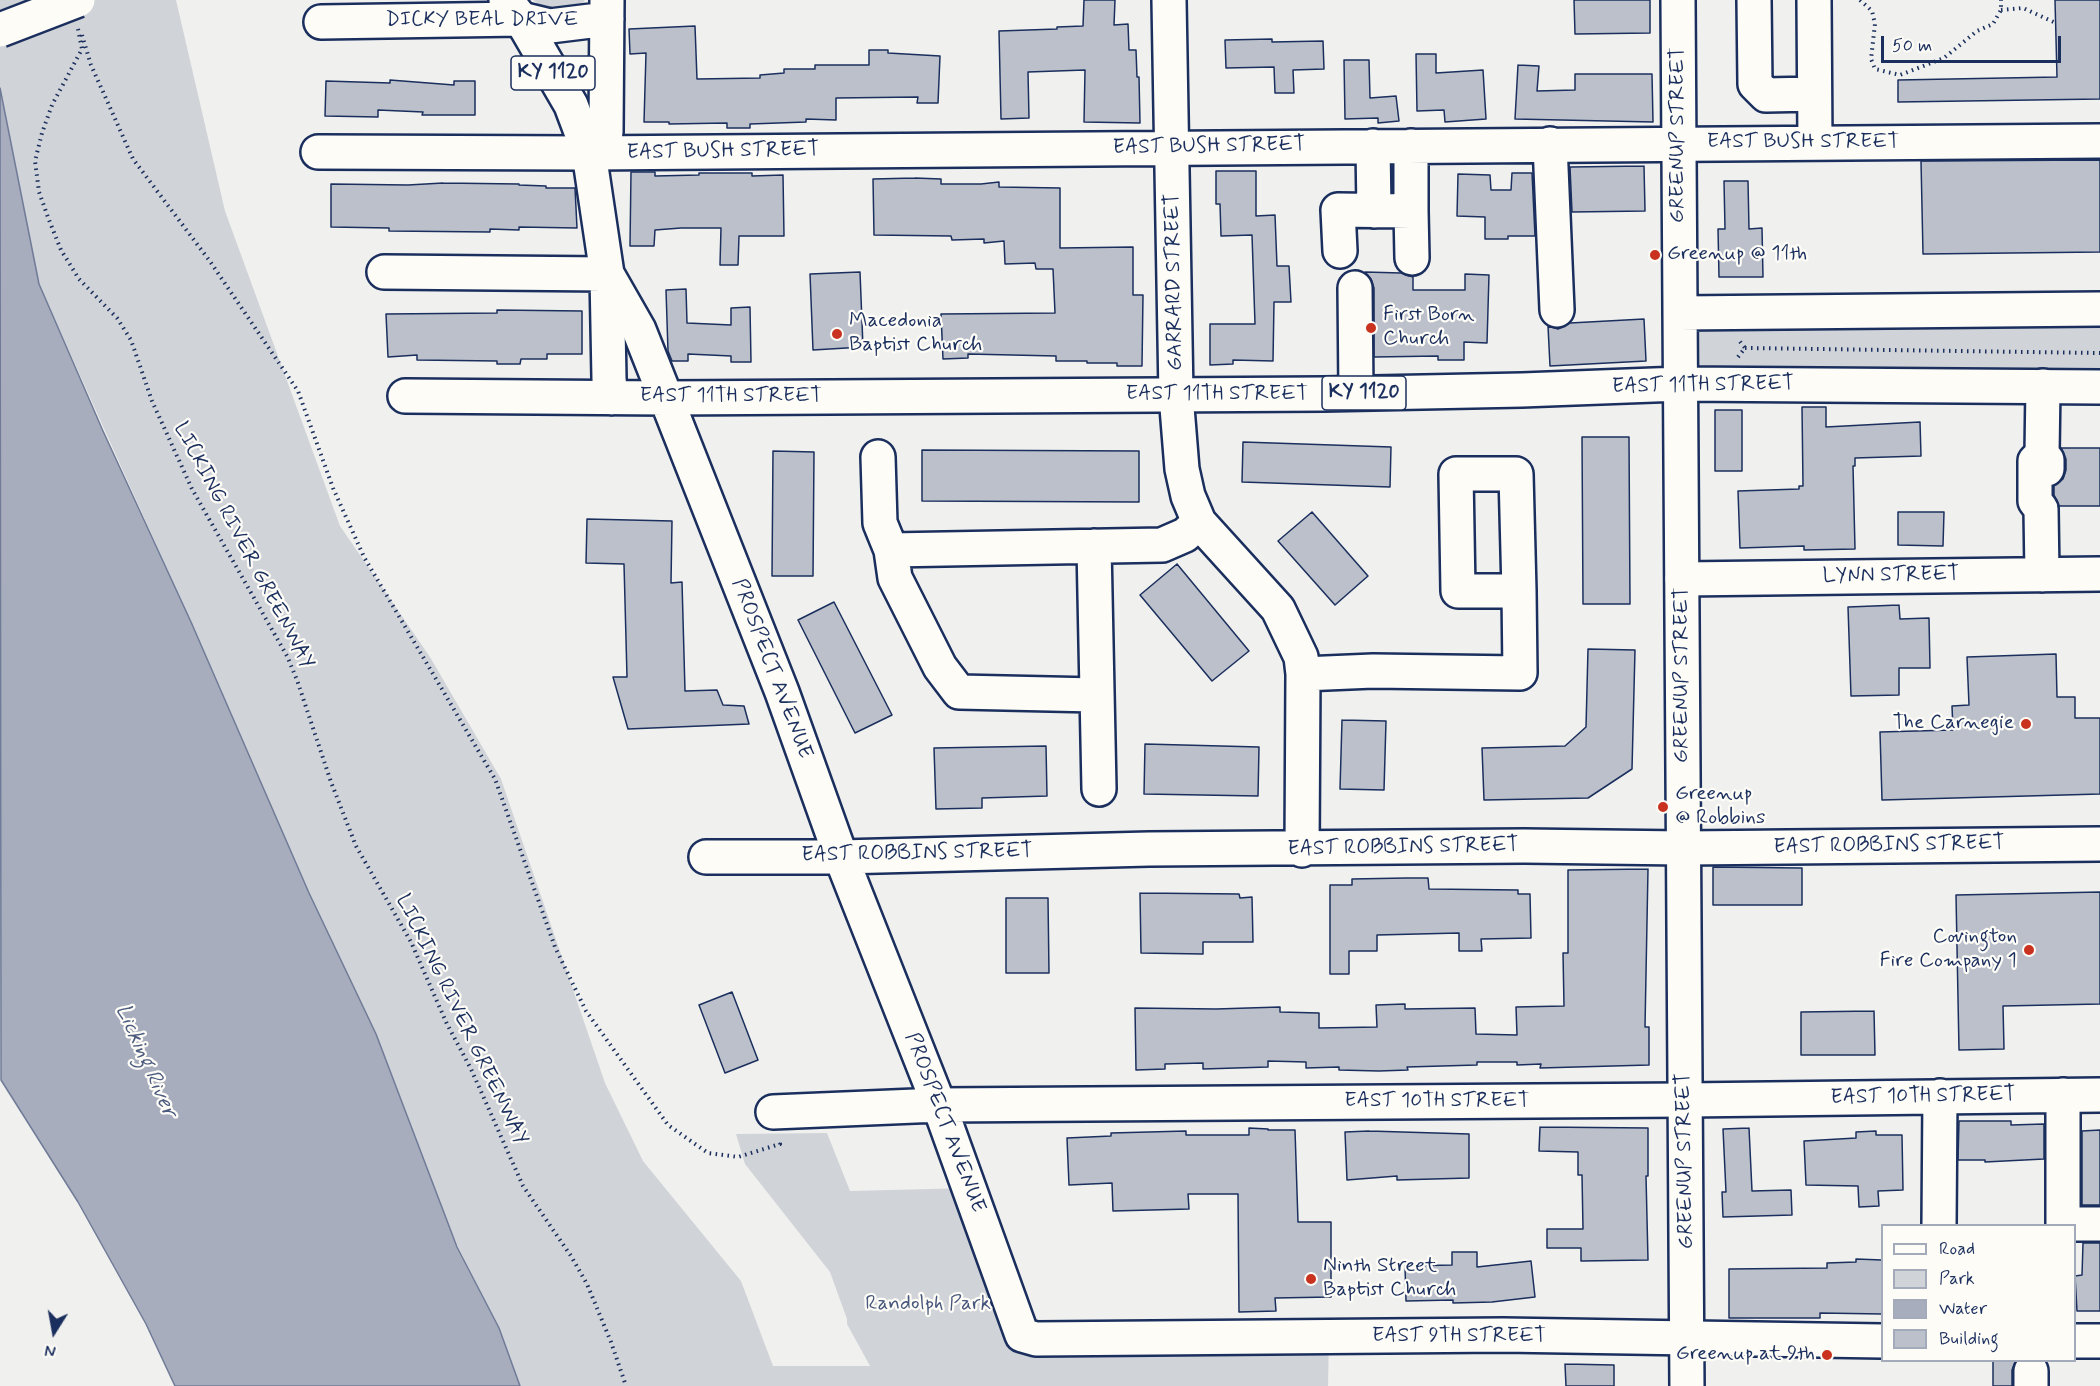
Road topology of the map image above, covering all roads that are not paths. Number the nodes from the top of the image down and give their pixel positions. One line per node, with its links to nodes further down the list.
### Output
1 (1169, 0): 18 (street, GARRARD STREET)
2 (1678, 0): 13 (street, GREENUP STREET)
3 (1754, 0): 10 (street)
4 (1814, 0): 10 (street)
5 (513, 9): 7 (street, DICKY BEAL DRIVE); 8 (street, DICKY BEAL DRIVE); 12 (street, PROSPECT AVENUE / KY 1120)
6 (78, 10): 9 (street, bridge)
7 (607, 10): 12 (street)
8 (321, 22)
9 (0, 30)
10 (1814, 94): 14 (street)
11 (2100, 141): 14 (street, EAST BUSH STREET)
12 (597, 142): 18 (street, EAST BUSH STREET); 19 (street, EAST BUSH STREET); 25 (street, PROSPECT AVENUE / KY 1120)
13 (1679, 143): 14 (street, EAST BUSH STREET); 15 (street, EAST BUSH STREET); 29 (street, GREENUP STREET)
14 (1815, 143)
15 (1550, 144): 17 (street, EAST BUSH STREET); 28 (street)
16 (1373, 146): 17 (street, EAST BUSH STREET); 18 (street, EAST BUSH STREET); 21 (street)
17 (1411, 146): 20 (street)
18 (1172, 148): 34 (street, GARRARD STREET)
19 (318, 152)
20 (1411, 211): 21 (street); 23 (street)
21 (1374, 212): 22 (street)
22 (1340, 251)
23 (1412, 258)
24 (384, 272): 25 (street)
25 (607, 274): 36 (street); 37 (street, PROSPECT AVENUE / KY 1120)
26 (1355, 288): 33 (street)
27 (2100, 309): 29 (street)
28 (1557, 310)
29 (1680, 314): 30 (street, GREENUP STREET)
30 (1680, 384): 31 (street, EAST 11TH STREET / KY 1120); 33 (street, EAST 11TH STREET / KY 1120); 44 (street, GREENUP STREET)
31 (2043, 386): 32 (street, EAST 11TH STREET / KY 1120); 43 (street)
32 (2100, 387)
33 (1356, 393): 34 (street, EAST 11TH STREET / KY 1120)
34 (1176, 395): 37 (street, EAST 11TH STREET / KY 1120); 39 (street, GARRARD STREET)
35 (405, 396): 36 (street, EAST 11TH STREET)
36 (611, 398): 37 (street, EAST 11TH STREET)
37 (666, 398): 53 (street, PROSPECT AVENUE)
38 (878, 457): 41 (street)
39 (1199, 522): 40 (street); 46 (street, GARRARD STREET)
40 (1094, 546): 41 (street); 47 (street)
41 (891, 550): 47 (street)
42 (2100, 574): 43 (street, LYNN STREET)
43 (2042, 575): 44 (street, LYNN STREET)
44 (1682, 579): 50 (street, GREENUP STREET)
45 (1519, 591): 46 (street)
46 (1303, 674): 51 (street, GARRARD STREET)
47 (1096, 695): 48 (street)
48 (1099, 789)
49 (2100, 844): 50 (street, EAST ROBBINS STREET)
50 (1684, 848): 51 (street, EAST ROBBINS STREET); 57 (street, GREENUP STREET)
51 (1302, 850): 53 (street, EAST ROBBINS STREET)
52 (706, 857): 53 (street, EAST ROBBINS STREET)
53 (841, 857): 58 (street, PROSPECT AVENUE)
54 (2063, 1095): 55 (street, EAST 10TH STREET); 56 (street, EAST 10TH STREET); 61 (street)
55 (2100, 1095)
56 (1940, 1096): 57 (street, EAST 10TH STREET); 60 (street)
57 (1686, 1100): 58 (street, EAST 10TH STREET); 63 (street, GREENUP STREET)
58 (939, 1104): 59 (street, EAST 10TH STREET); 62 (street, PROSPECT AVENUE)
59 (773, 1112)
60 (1939, 1224)
61 (2100, 1224)
62 (1036, 1339): 63 (street, EAST 9TH STREET)
63 (1687, 1340): 64 (street, EAST 9TH STREET); 67 (street, GREENUP STREET)
64 (1881, 1341)
65 (2076, 1341): 66 (street)
66 (2100, 1341)
67 (1687, 1386)

